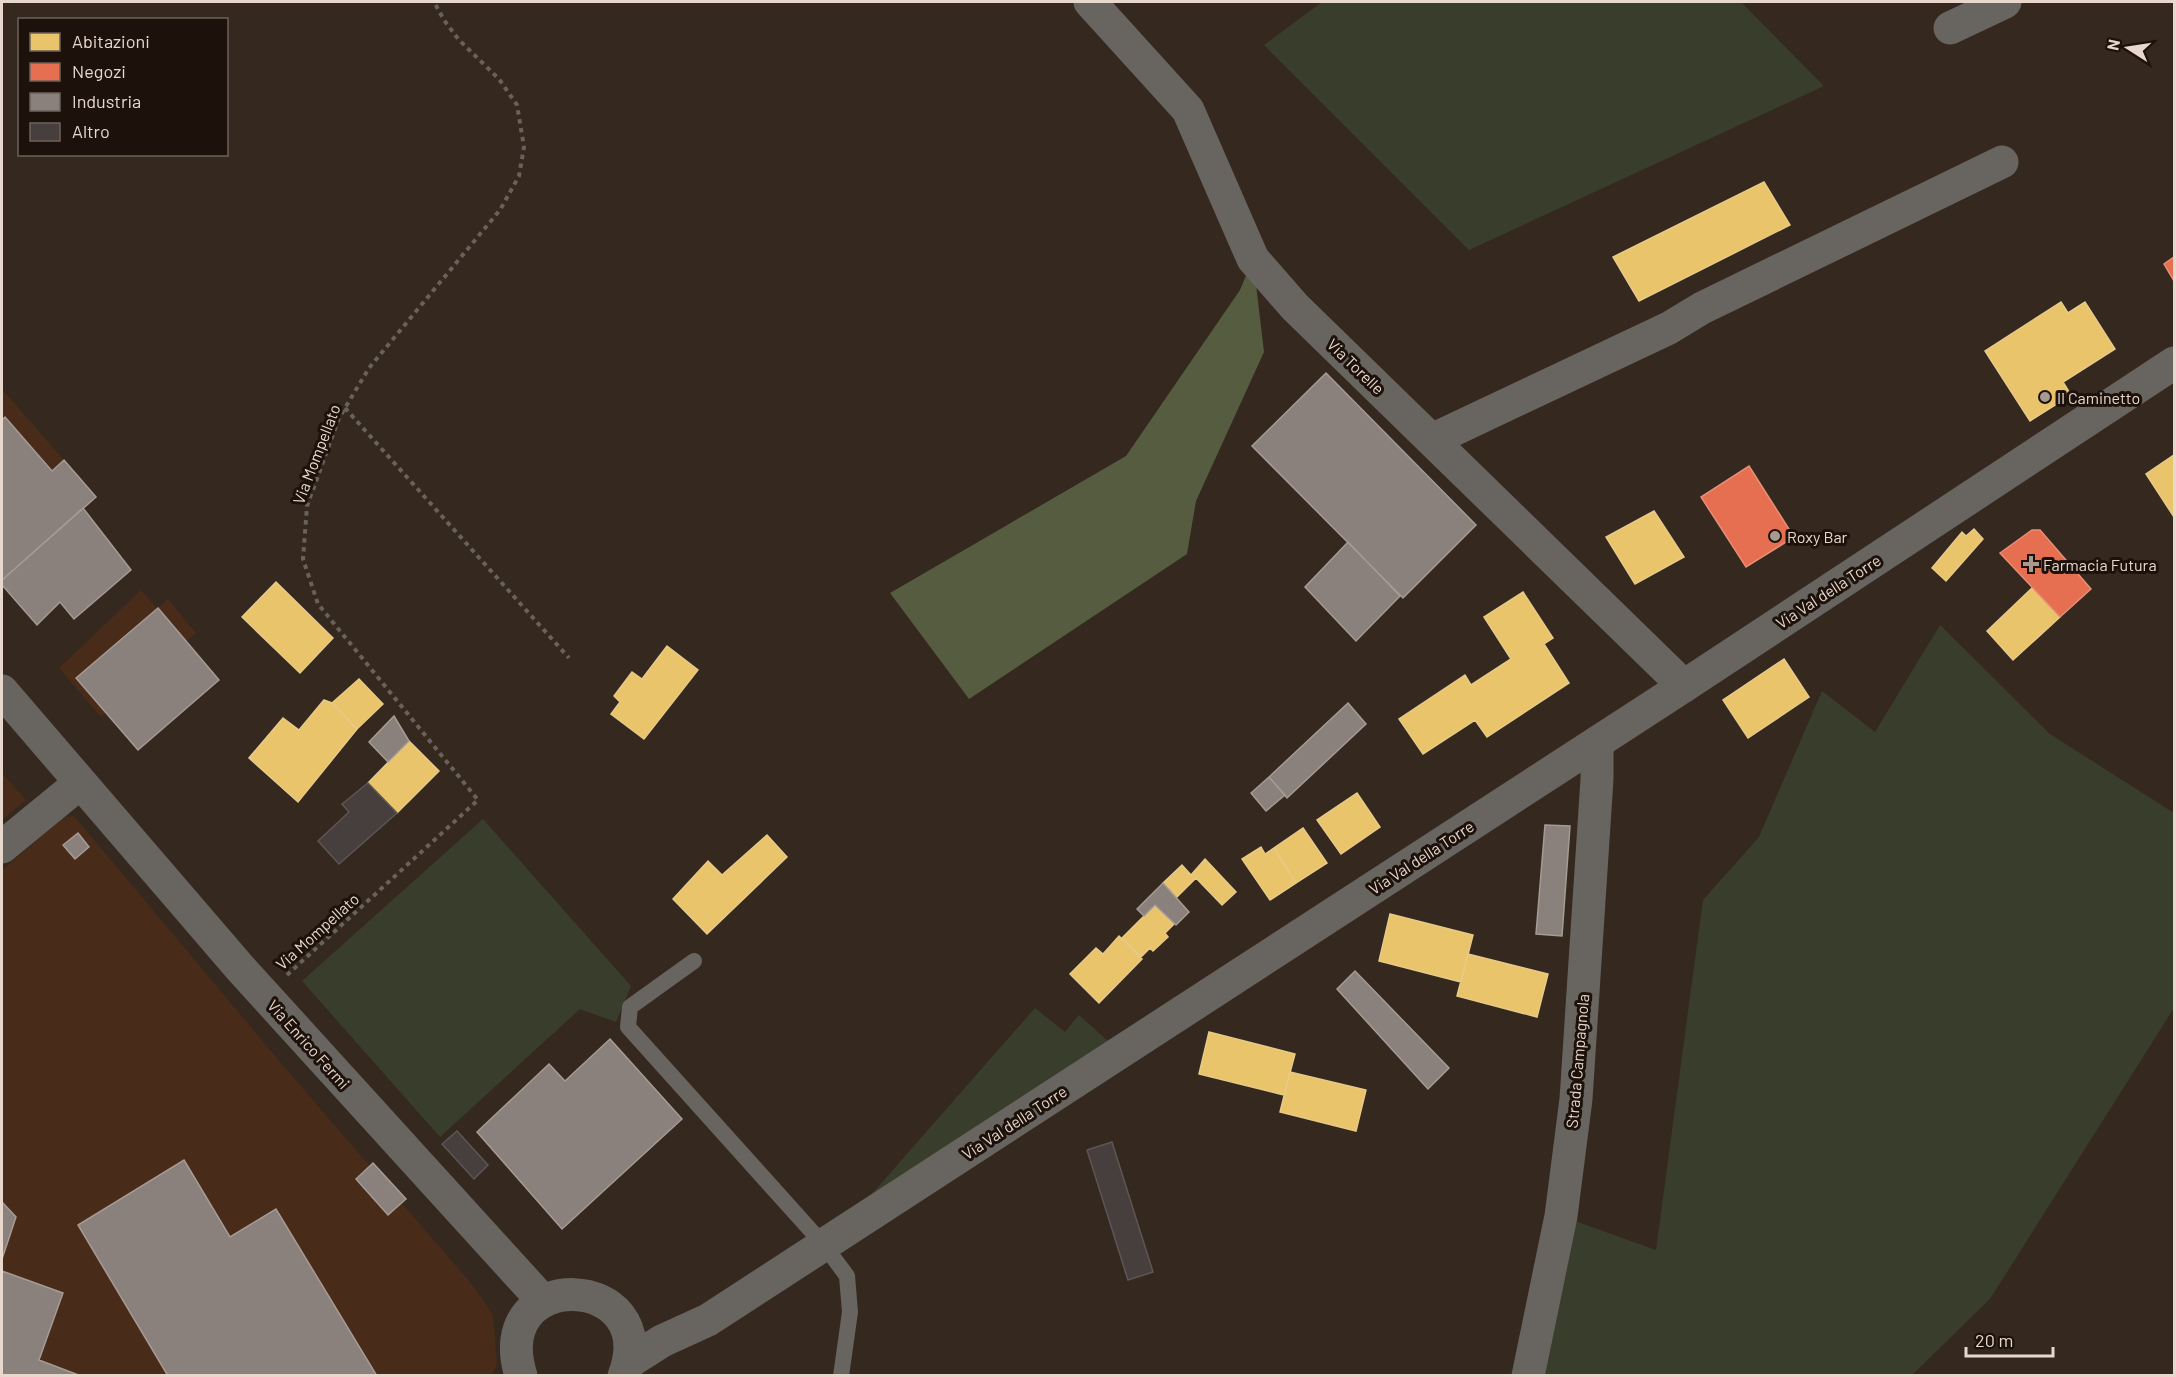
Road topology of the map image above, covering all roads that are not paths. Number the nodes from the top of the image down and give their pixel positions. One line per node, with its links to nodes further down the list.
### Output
1 (1090, 2): 6 (street, Via Torelle)
2 (2005, 2): 3 (street)
3 (1950, 28)
4 (2002, 162): 6 (street)
5 (2175, 363): 7 (street, Via Val della Torre)
6 (1432, 440): 7 (street, Via Torelle)
7 (1684, 686): 9 (street, Via Val della Torre)
8 (2, 692): 10 (street, Via Enrico Fermi)
9 (1597, 743): 13 (street, Via Val della Torre); 20 (street, Strada Campagnola)
10 (80, 783): 11 (street); 14 (street, Via Enrico Fermi)
11 (2, 847)
12 (694, 961): 13 (lane)
13 (824, 1245): 16 (street, Via Val della Torre); 19 (lane)
14 (543, 1301): 15 (street); 18 (street)
15 (620, 1318): 16 (street); 17 (street)
16 (662, 1341): 17 (street, Via Val della Torre)
17 (627, 1369)
18 (521, 1376)
19 (841, 1376)
20 (1528, 1376)

